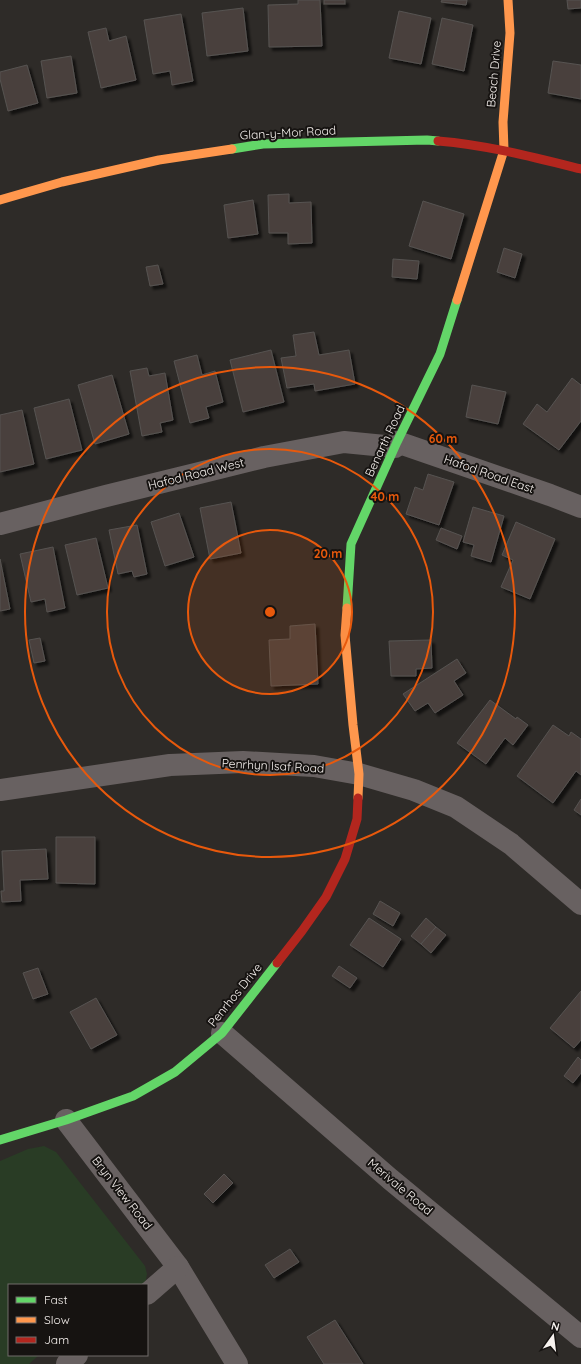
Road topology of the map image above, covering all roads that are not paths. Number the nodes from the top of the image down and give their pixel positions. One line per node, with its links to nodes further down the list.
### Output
1 (508, 0): 2 (street, Beach Drive)
2 (504, 150): 3 (street, Glan-y-Mor Road); 4 (street, Glan-y-Mor Road); 5 (street, Benarth Road)
3 (581, 169)
4 (0, 200)
5 (396, 444): 6 (street, Hafod Road East); 7 (street, Hafod Road West); 8 (street, Benarth Road)
6 (581, 507)
7 (0, 524)
8 (359, 774): 9 (street, Penrhyn Isaf Road); 10 (street, Penrhyn Isaf Road); 11 (street, Penrhos Drive)
9 (0, 790)
10 (581, 904)
11 (222, 1033): 12 (street, Penrhos Drive); 16 (street, Merivale Road)
12 (66, 1120): 13 (street, Penrhos Drive); 14 (street, Bryn View Road)
13 (0, 1140)
14 (178, 1267): 15 (street); 19 (street, Bryn View Road)
15 (148, 1293)
16 (581, 1337)
17 (76, 1356): 18 (street)
18 (67, 1364)
19 (237, 1364)

